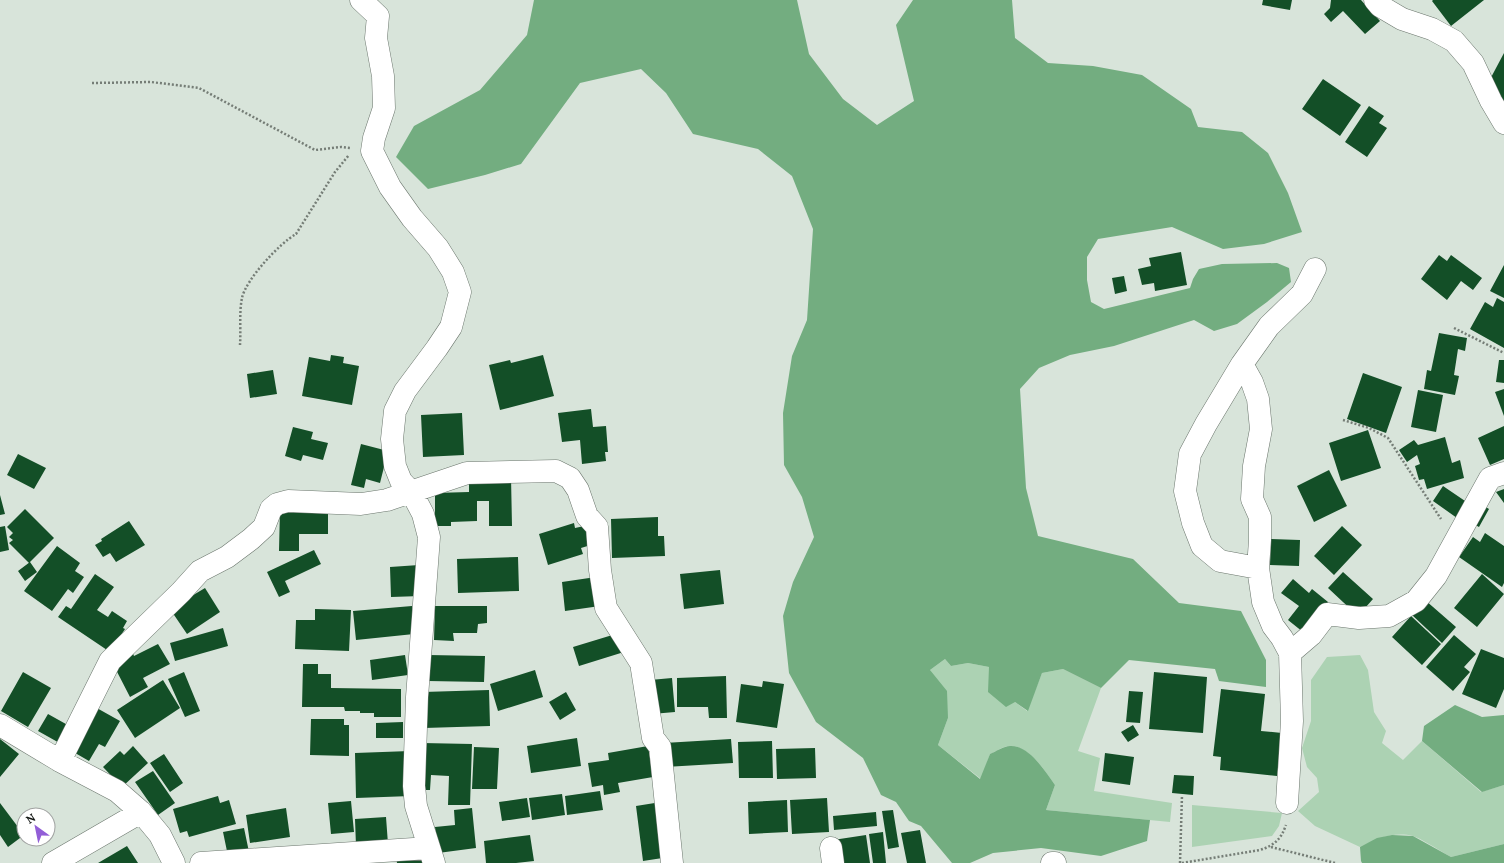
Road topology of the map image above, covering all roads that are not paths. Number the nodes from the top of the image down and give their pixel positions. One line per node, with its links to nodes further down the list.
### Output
1 (361, 0): 7 (street)
2 (1375, 0): 3 (street)
3 (1504, 123)
4 (1315, 269): 5 (street)
5 (1242, 364): 8 (street); 8 (street)
6 (1504, 473): 9 (street)
7 (412, 493): 11 (street); 14 (street); 18 (street)
8 (1258, 568): 9 (street)
9 (1290, 653): 12 (street)
10 (0, 725): 11 (street)
11 (60, 761): 13 (street)
12 (1287, 803)
13 (141, 812): 15 (street); 16 (street)
14 (431, 855): 17 (street)
15 (53, 863)
16 (174, 863)
17 (201, 863)
18 (672, 863)
19 (1052, 863): 20 (street)
20 (1055, 863)

